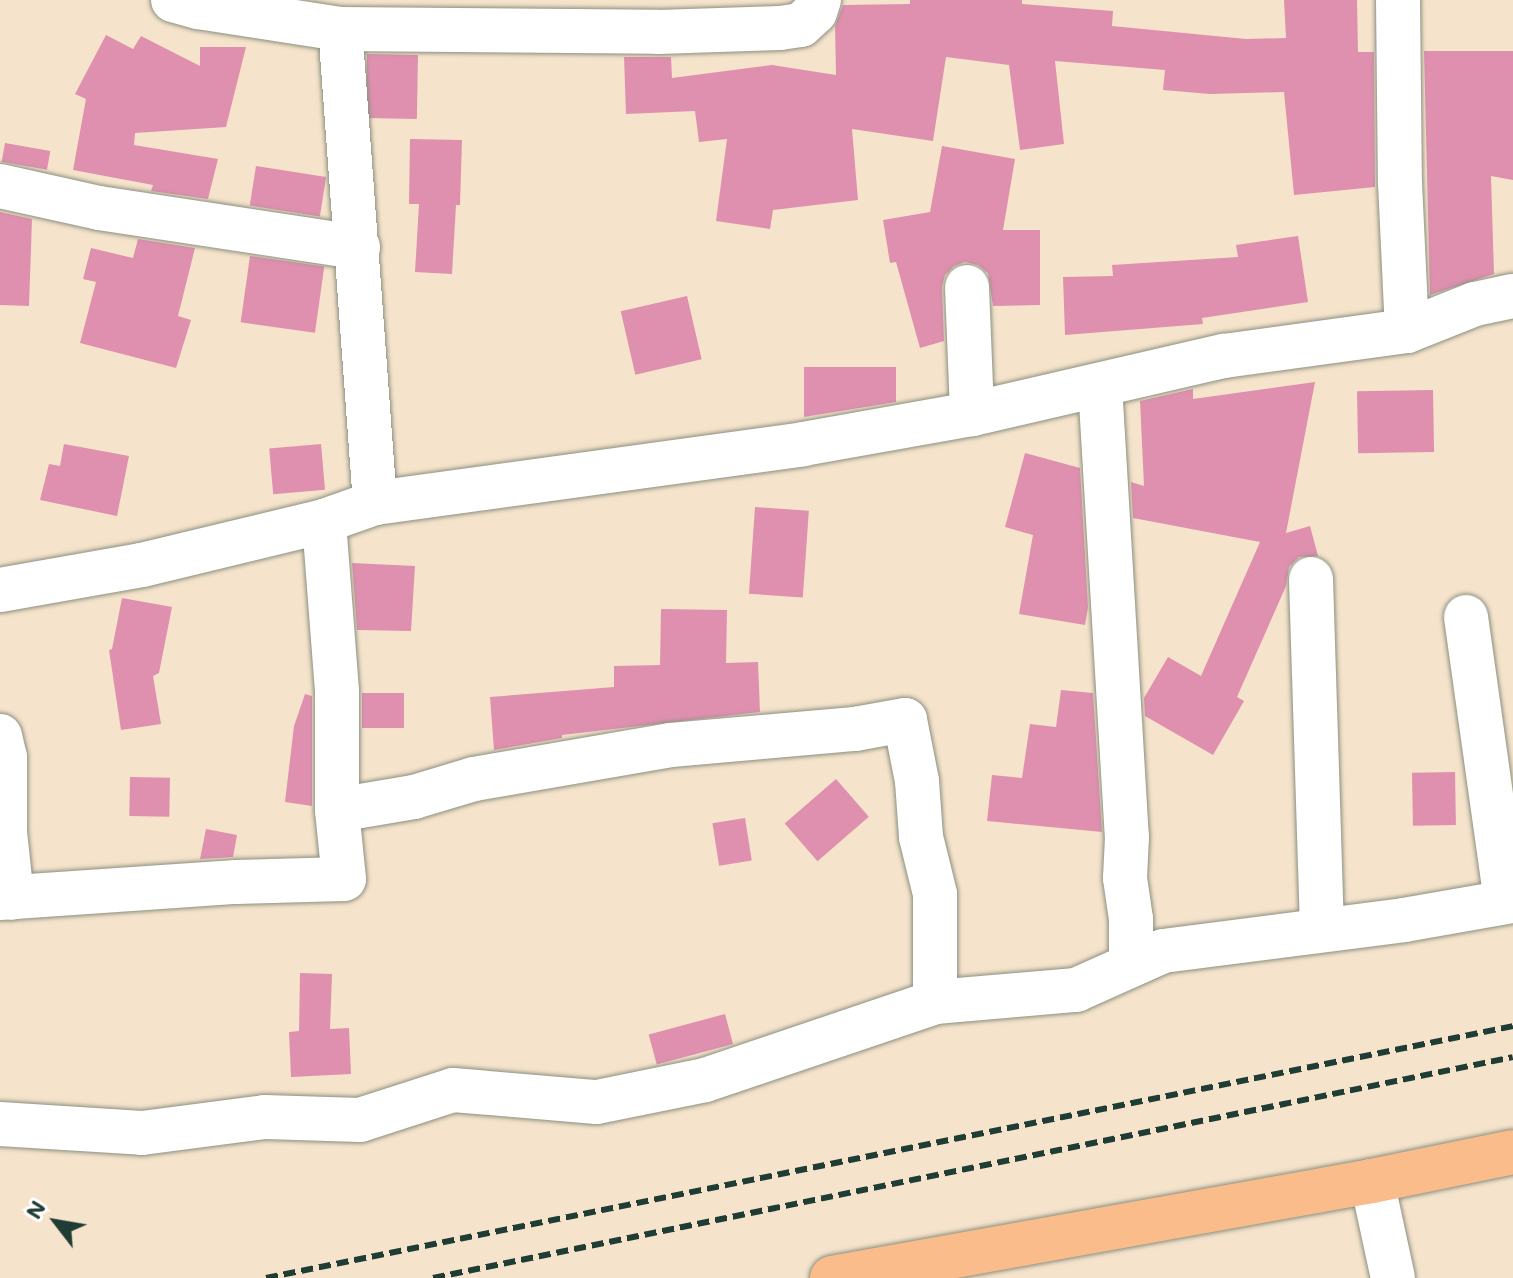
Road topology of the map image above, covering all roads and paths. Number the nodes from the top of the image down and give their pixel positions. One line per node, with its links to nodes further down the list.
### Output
1 (173, 0): 4 (street)
2 (819, 0): 4 (street)
3 (1398, 0): 9 (street)
4 (370, 20): 6 (street)
5 (0, 186): 6 (street)
6 (358, 247): 12 (street)
7 (967, 287): 11 (street)
8 (1513, 296): 9 (street)
9 (1407, 331): 10 (street)
10 (1100, 385): 11 (street); 22 (street)
11 (972, 414): 12 (street)
12 (375, 503): 13 (street)
13 (324, 521): 15 (street); 18 (street)
14 (1311, 579): 21 (street)
15 (0, 590)
16 (1466, 617): 20 (street)
17 (0, 736): 19 (street)
18 (337, 810): 19 (street); 23 (street)
19 (6, 898)
20 (1510, 901): 21 (street)
21 (1322, 929): 22 (street)
22 (1131, 965): 23 (street)
23 (935, 1002): 24 (street)
24 (0, 1124)
25 (1513, 1152): 26 (main road)
26 (1372, 1181): 27 (main road); 28 (street)
27 (832, 1278)
28 (1393, 1278)

